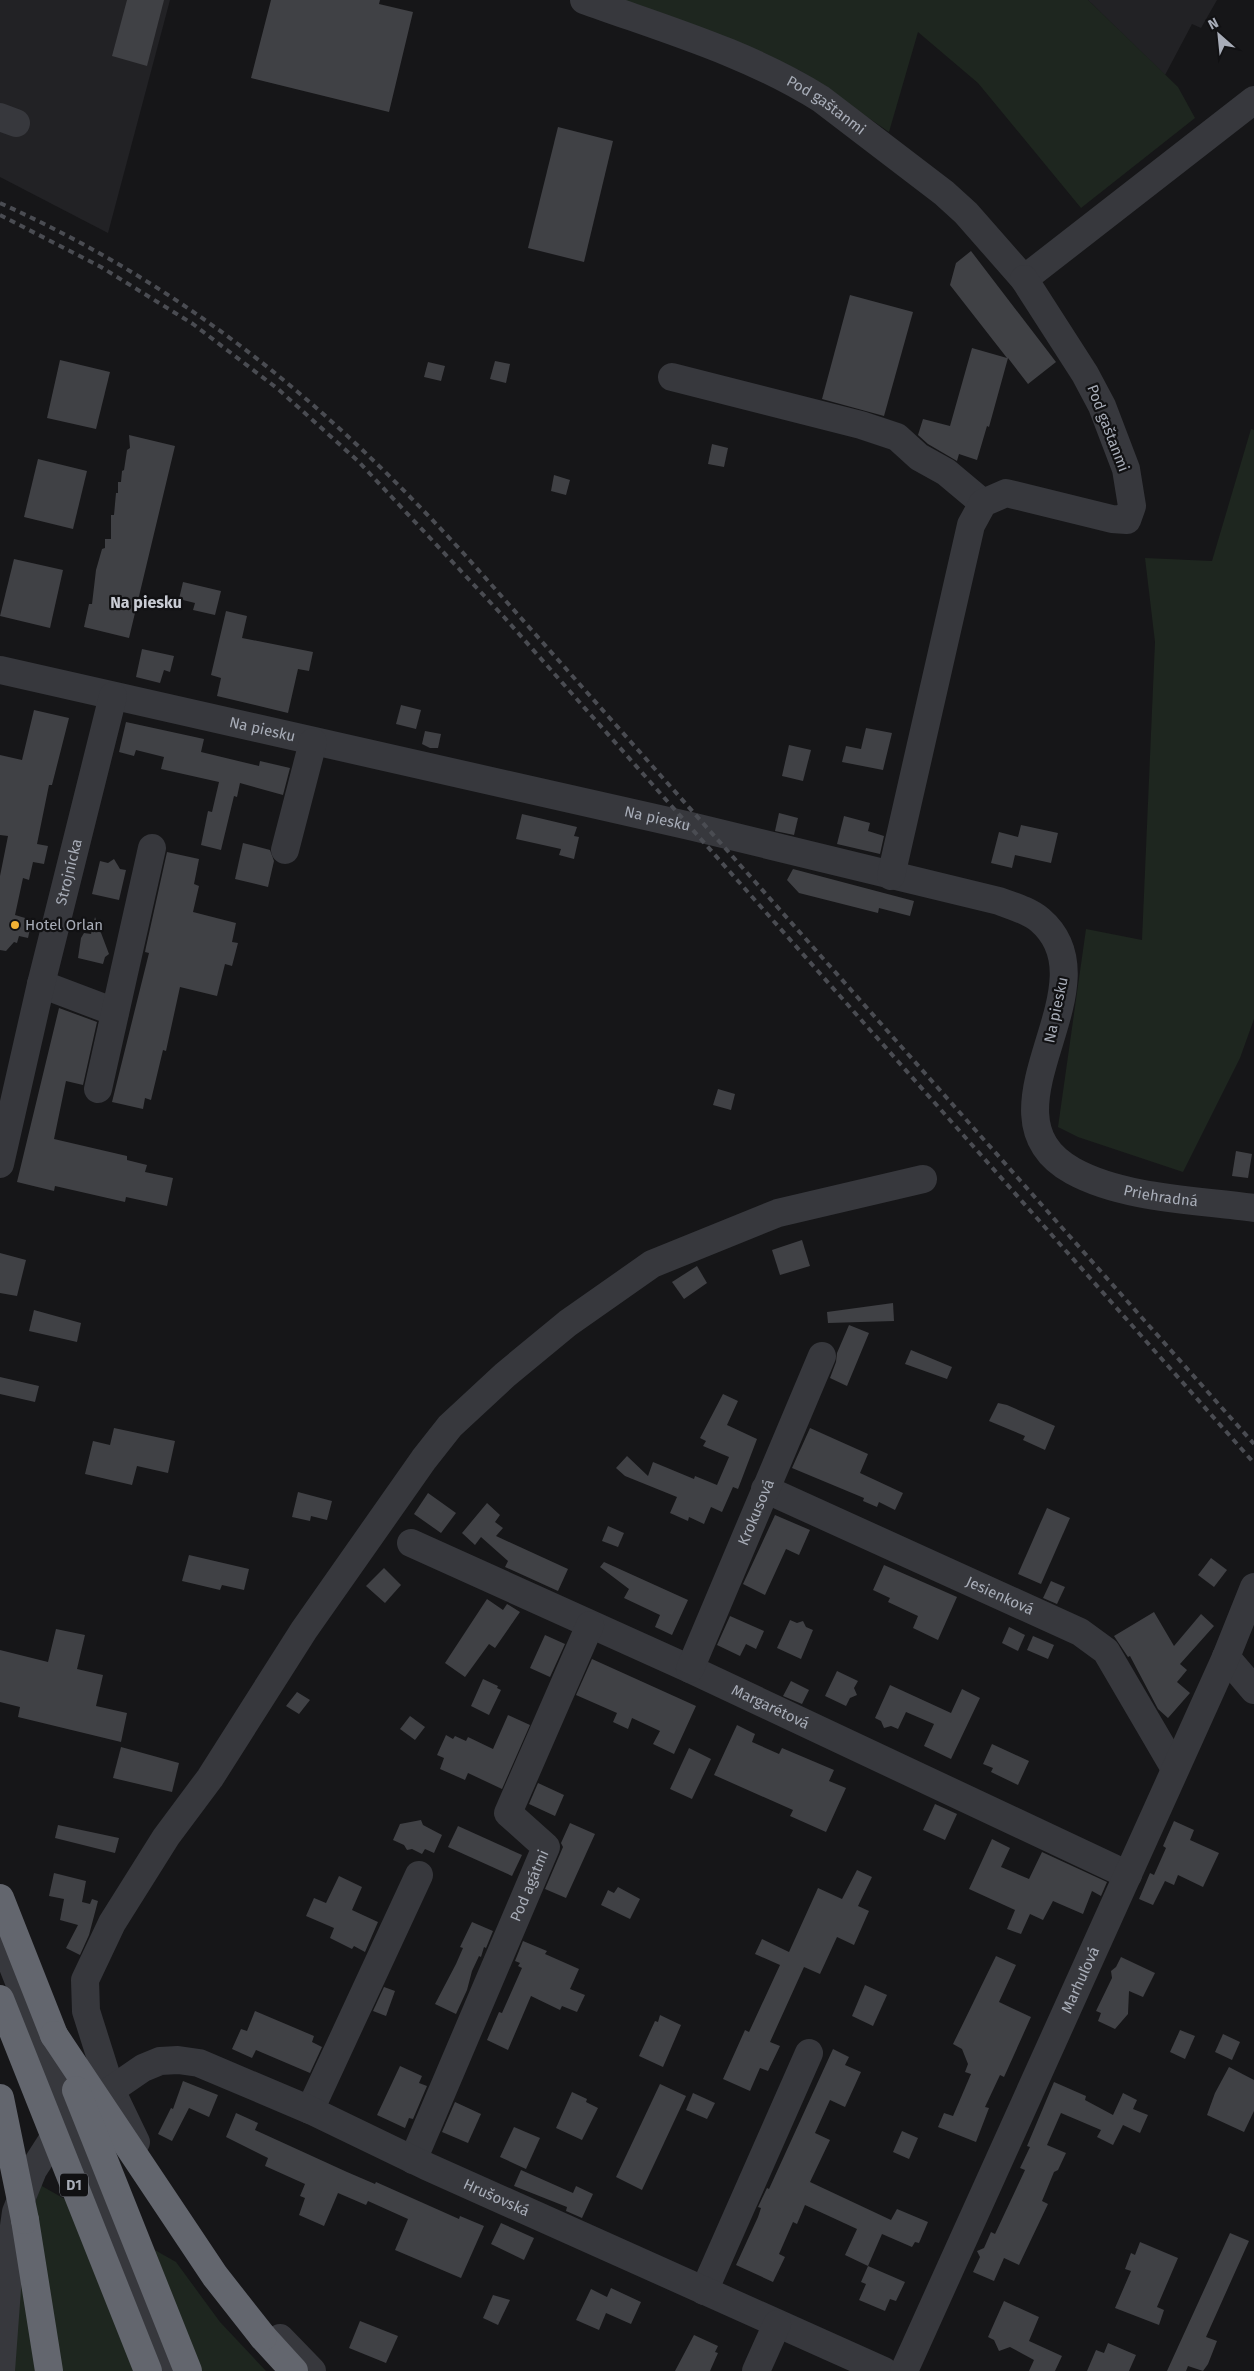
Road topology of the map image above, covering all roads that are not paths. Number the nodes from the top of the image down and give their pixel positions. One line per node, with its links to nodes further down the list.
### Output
1 (584, 0): 3 (street, Pod gaštanmi)
2 (1254, 100): 3 (street)
3 (1024, 279): 5 (street, Pod gaštanmi)
4 (672, 377): 5 (street)
5 (983, 503): 11 (street)
6 (0, 670): 7 (street, Na piesku)
7 (114, 696): 8 (street, Na piesku); 12 (street, Strojnícka)
8 (313, 742): 10 (street); 11 (street, Na piesku)
9 (152, 848): 13 (street)
10 (285, 850)
11 (891, 876): 16 (street, Na piesku)
12 (41, 984): 13 (street); 15 (street, Strojnícka)
13 (115, 1012): 14 (street)
14 (98, 1089)
15 (0, 1164)
16 (1074, 1171): 18 (street, Priehradná)
17 (923, 1179): 35 (street)
18 (1254, 1208)
19 (822, 1356): 20 (street, Krokusová)
20 (765, 1489): 25 (street, Krokusová); 27 (street, Jesienková)
21 (410, 1543): 23 (street, Margarétová)
22 (1254, 1587): 24 (street, Marhuľová)
23 (590, 1625): 25 (street, Margarétová); 39 (street, Pod agátmi)
24 (1226, 1657): 26 (street); 27 (street, Marhuľová)
25 (690, 1669): 29 (street, Margarétová)
26 (1254, 1690)
27 (1175, 1770): 29 (street, Marhuľová)
28 (419, 1875): 37 (street)
29 (1128, 1875): 51 (street, Marhuľová)
30 (0, 1898): 33 (highway, D1)
31 (0, 1935): 38 (street)
32 (0, 1999): 44 (highway, D1, bridge)
33 (54, 2035): 46 (highway, D1, bridge); 47 (highway, bridge)
34 (809, 2053): 40 (street)
35 (111, 2090): 37 (street, Hrušovská); 38 (street, Hrušovská); 48 (street)
36 (0, 2098): 43 (highway, bridge)
37 (310, 2110): 39 (street, Hrušovská)
38 (72, 2120): 42 (street, Hrušovská); 45 (street)
39 (413, 2160): 40 (street, Hrušovská)
40 (704, 2291): 41 (street, Hrušovská)
41 (778, 2324): 49 (street); 50 (street, Hrušovská)
42 (1, 2371)
43 (49, 2371)
44 (148, 2371)
45 (172, 2371)
46 (188, 2371)
47 (294, 2371)
48 (312, 2371)
49 (756, 2371)
50 (884, 2371)
51 (904, 2371)

